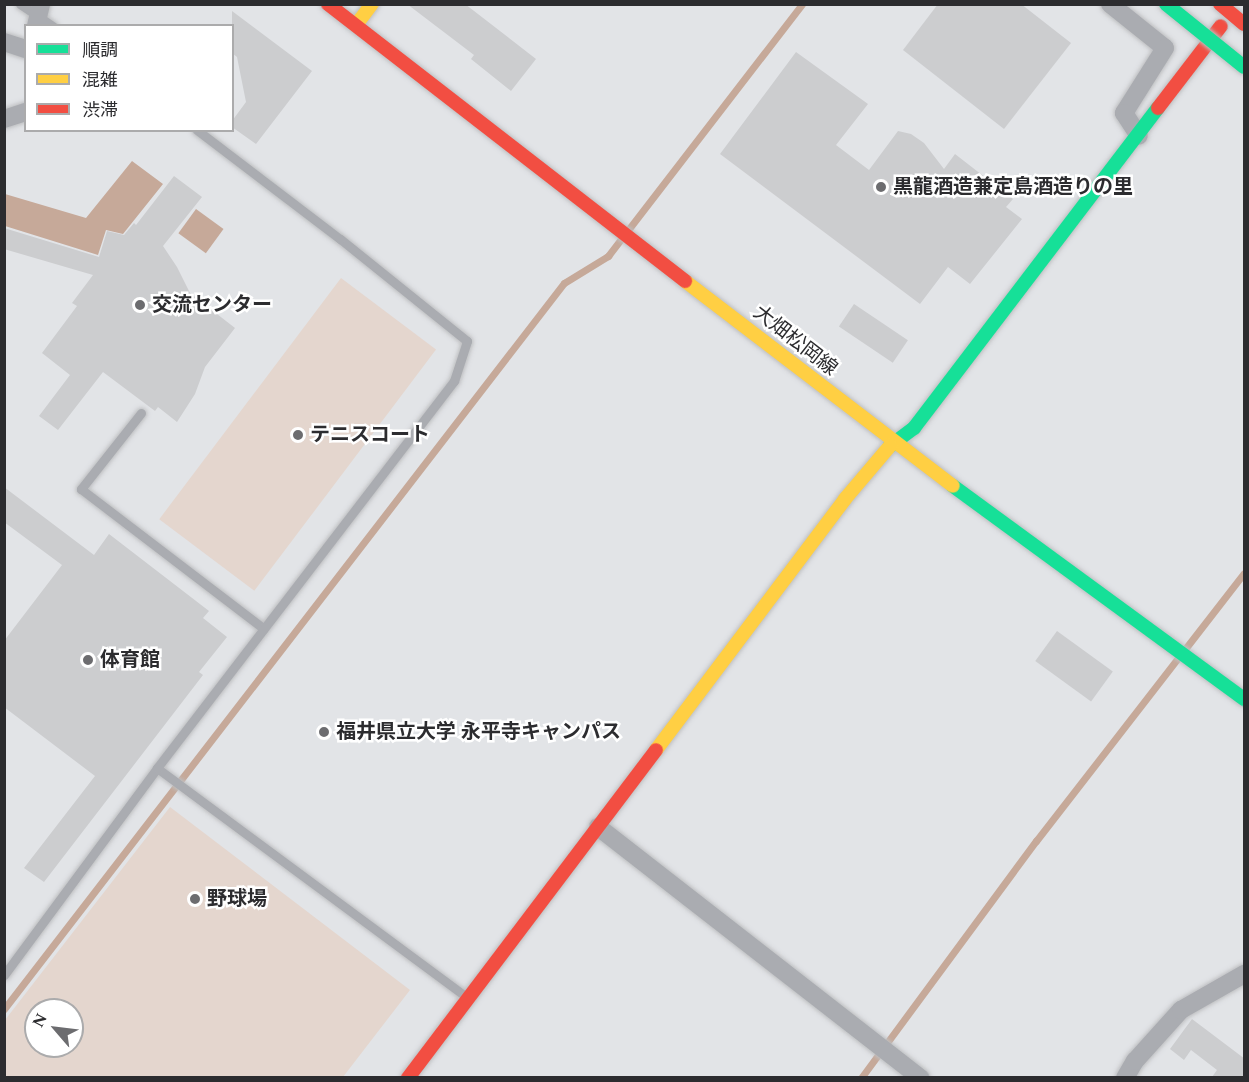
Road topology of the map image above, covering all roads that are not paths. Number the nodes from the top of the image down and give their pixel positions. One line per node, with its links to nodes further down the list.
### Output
1 (20, 4): 8 (lane)
2 (328, 4): 10 (main road, 大畑松岡線)
3 (372, 4): 10 (main road)
4 (1110, 4): 17 (street)
5 (1166, 4): 13 (main road, bridge)
6 (1220, 4): 9 (main road, bridge)
7 (1238, 4): 17 (main road)
8 (42, 18)
9 (1245, 24)
10 (356, 25): 19 (main road, 大畑松岡線)
11 (4, 42): 12 (street)
12 (24, 48)
13 (1245, 67)
14 (24, 113): 15 (street)
15 (4, 119)
16 (200, 132): 20 (lane)
17 (1139, 136): 19 (main road)
18 (141, 413): 20 (lane)
19 (893, 442): 21 (main road, 大畑松岡線); 23 (main road)
20 (264, 629): 22 (lane)
21 (1245, 699)
22 (157, 768): 25 (lane); 26 (lane)
23 (598, 827): 26 (main road); 28 (street)
24 (1245, 974): 29 (street)
25 (4, 975)
26 (468, 998): 27 (main road)
27 (408, 1077)
28 (921, 1077)
29 (1125, 1077)

